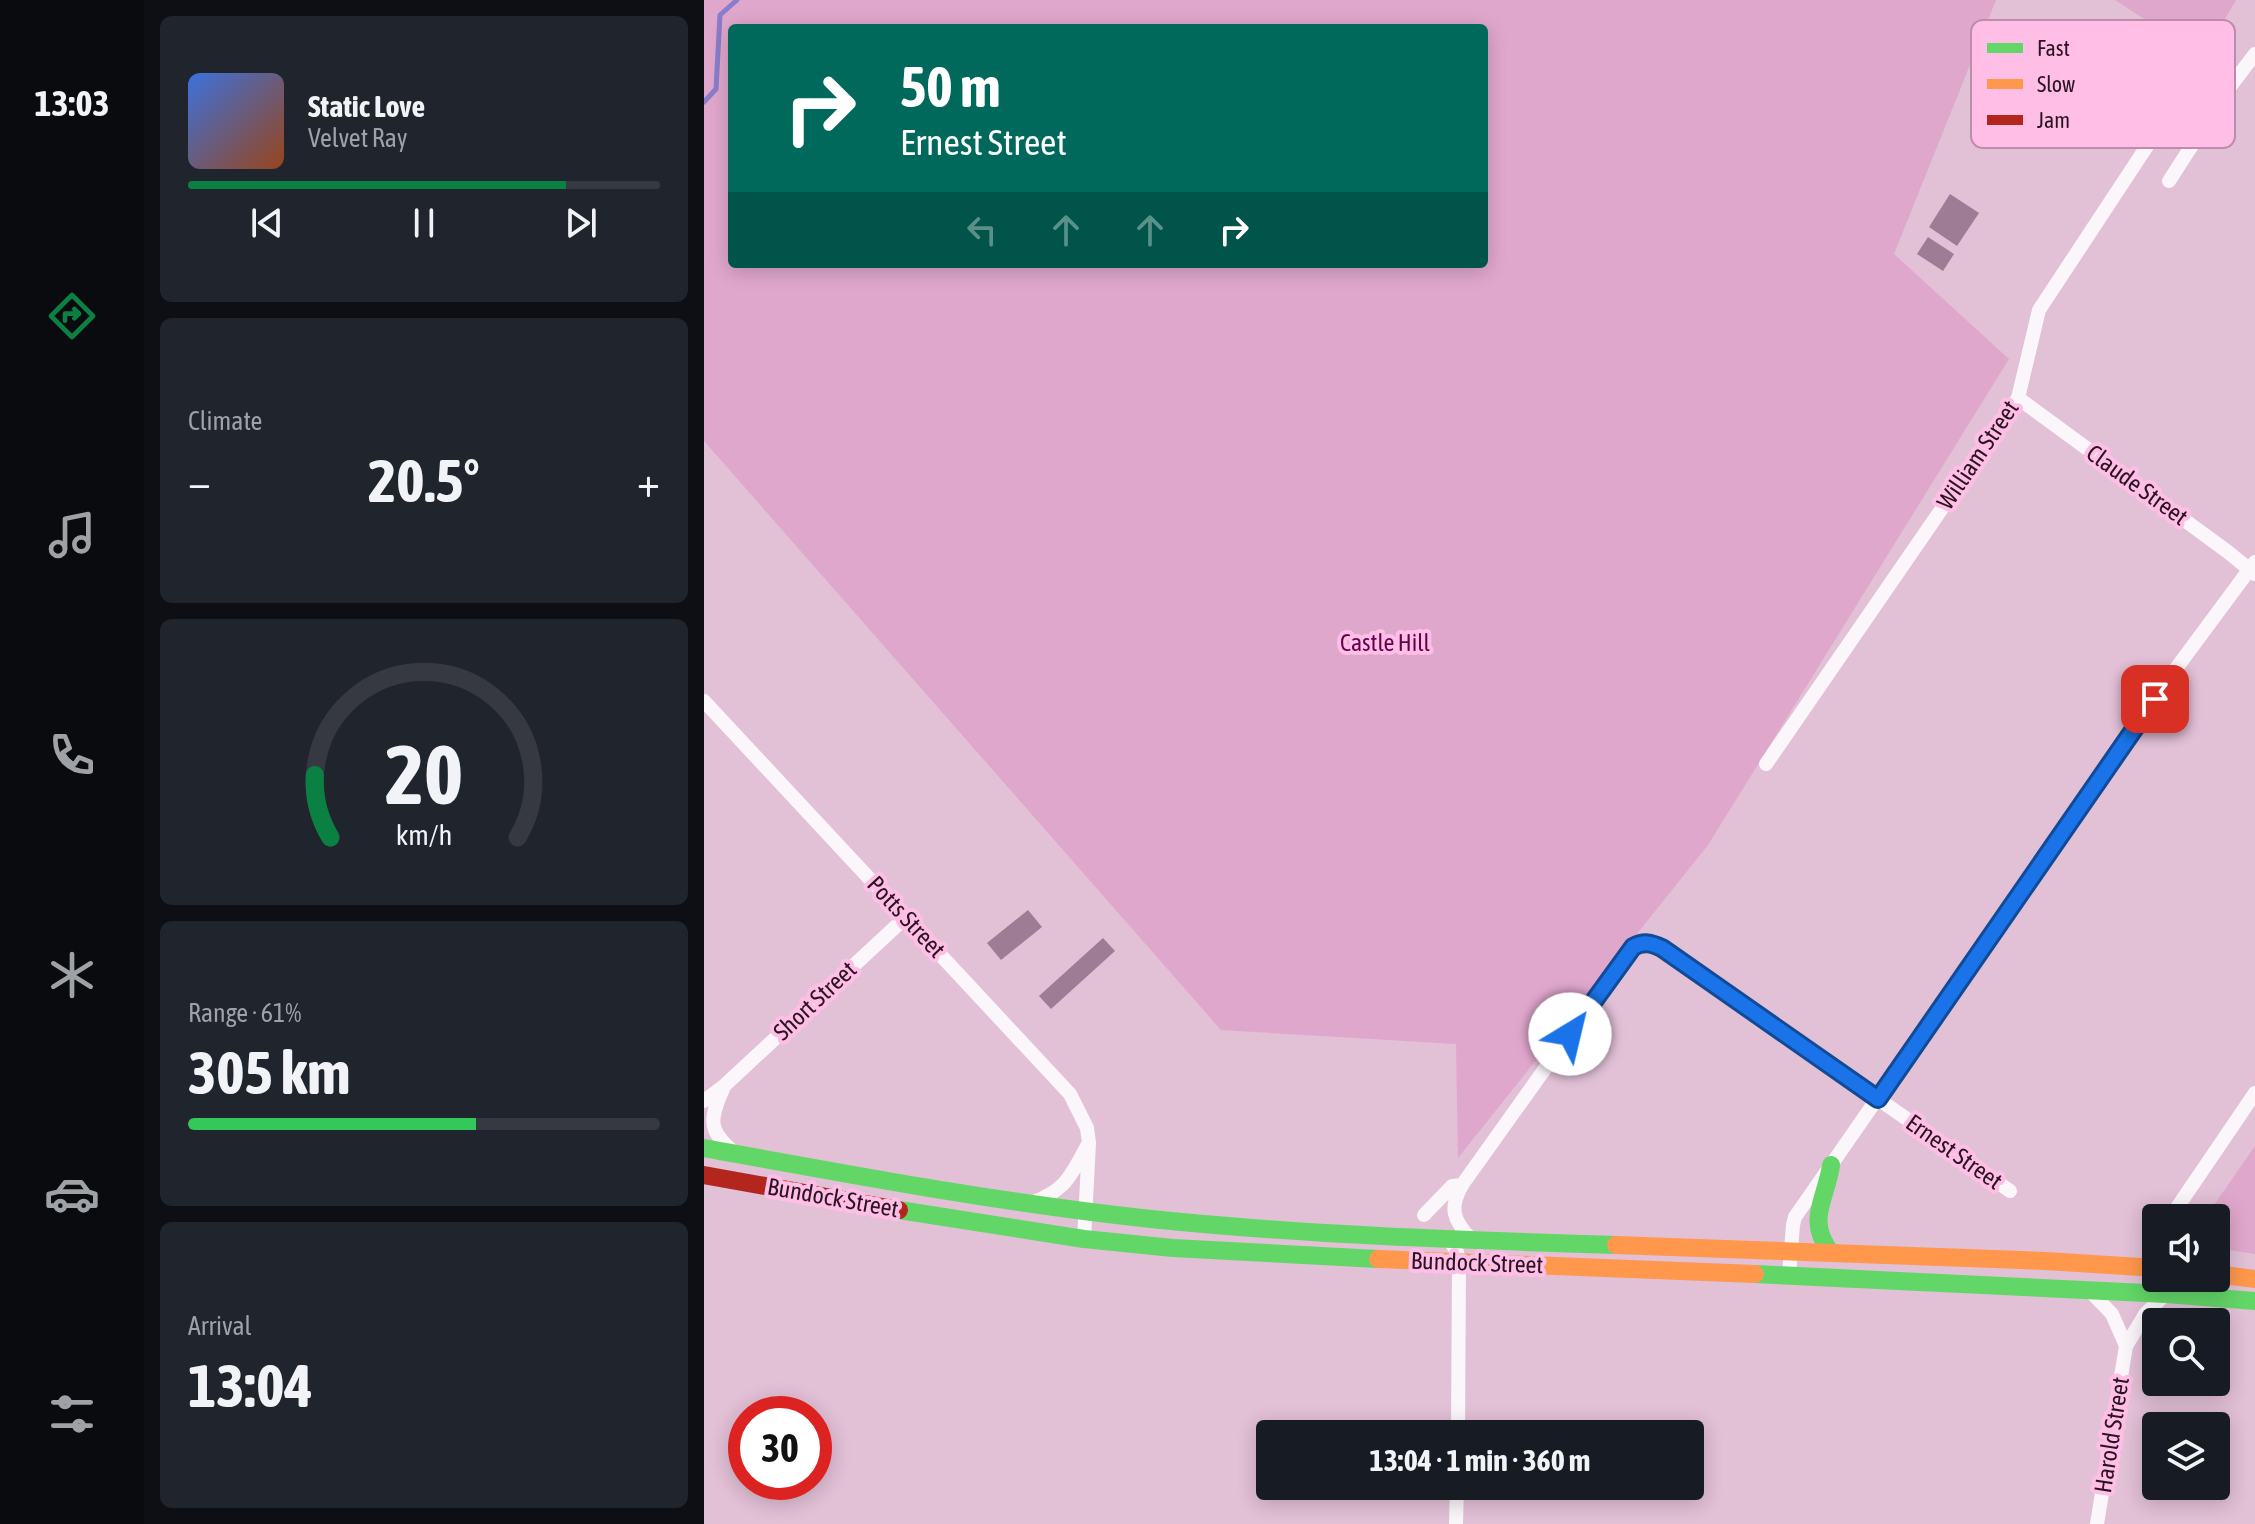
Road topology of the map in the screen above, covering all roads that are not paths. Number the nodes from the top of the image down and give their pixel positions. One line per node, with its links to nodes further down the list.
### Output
1 (2255, 54): 2 (street)
2 (2235, 80)
3 (2146, 148): 6 (street, William Street)
4 (2190, 148): 5 (street)
5 (2169, 181)
6 (2018, 398): 7 (street, Claude Street); 9 (street, William Street)
7 (2253, 569): 13 (street)
8 (706, 708): 10 (street, Potts Street)
9 (1766, 764)
10 (906, 917): 11 (street, Short Street); 15 (street, Potts Street)
11 (725, 1085): 14 (street, Short Street); 17 (street, Short Street)
12 (2255, 1093): 23 (street)
13 (1878, 1099): 18 (street); 20 (street, Ernest Street); 21 (street, Ernest Street)
14 (704, 1101)
15 (1089, 1143): 22 (street); 24 (street, Potts Street)
16 (704, 1148): 17 (main road, Bundock Street)
17 (736, 1153): 22 (main road, Bundock Street)
18 (1831, 1165): 29 (street); 30 (main road)
19 (704, 1175): 27 (main road, Bundock Street)
20 (1462, 1185): 25 (street); 28 (street)
21 (2010, 1191)
22 (1027, 1204): 24 (main road, Bundock Street)
23 (2180, 1204)
24 (1086, 1213): 26 (main road, Bundock Street); 27 (street, Potts Street)
25 (1424, 1215)
26 (1448, 1238): 28 (main road, Bundock Street); 31 (street)
27 (1084, 1239): 31 (main road, Bundock Street)
28 (1471, 1239): 29 (main road, Bundock Street)
29 (1791, 1250): 30 (main road, Bundock Street); 33 (street)
30 (1830, 1252): 32 (main road, Bundock Street)
31 (1459, 1263): 33 (main road, Bundock Street); 40 (street)
32 (2142, 1267)
33 (1789, 1275): 36 (main road, Bundock Street)
34 (2230, 1276): 35 (main road)
35 (2255, 1279)
36 (2089, 1290): 37 (main road, Bundock Street); 39 (street, Harold Street)
37 (2166, 1294): 38 (main road, Bundock Street); 39 (street, Harold Street)
38 (2255, 1301)
39 (2126, 1346): 43 (street, Harold Street)
40 (1458, 1420)
41 (1457, 1500): 42 (street)
42 (1456, 1524)
43 (2097, 1524)

